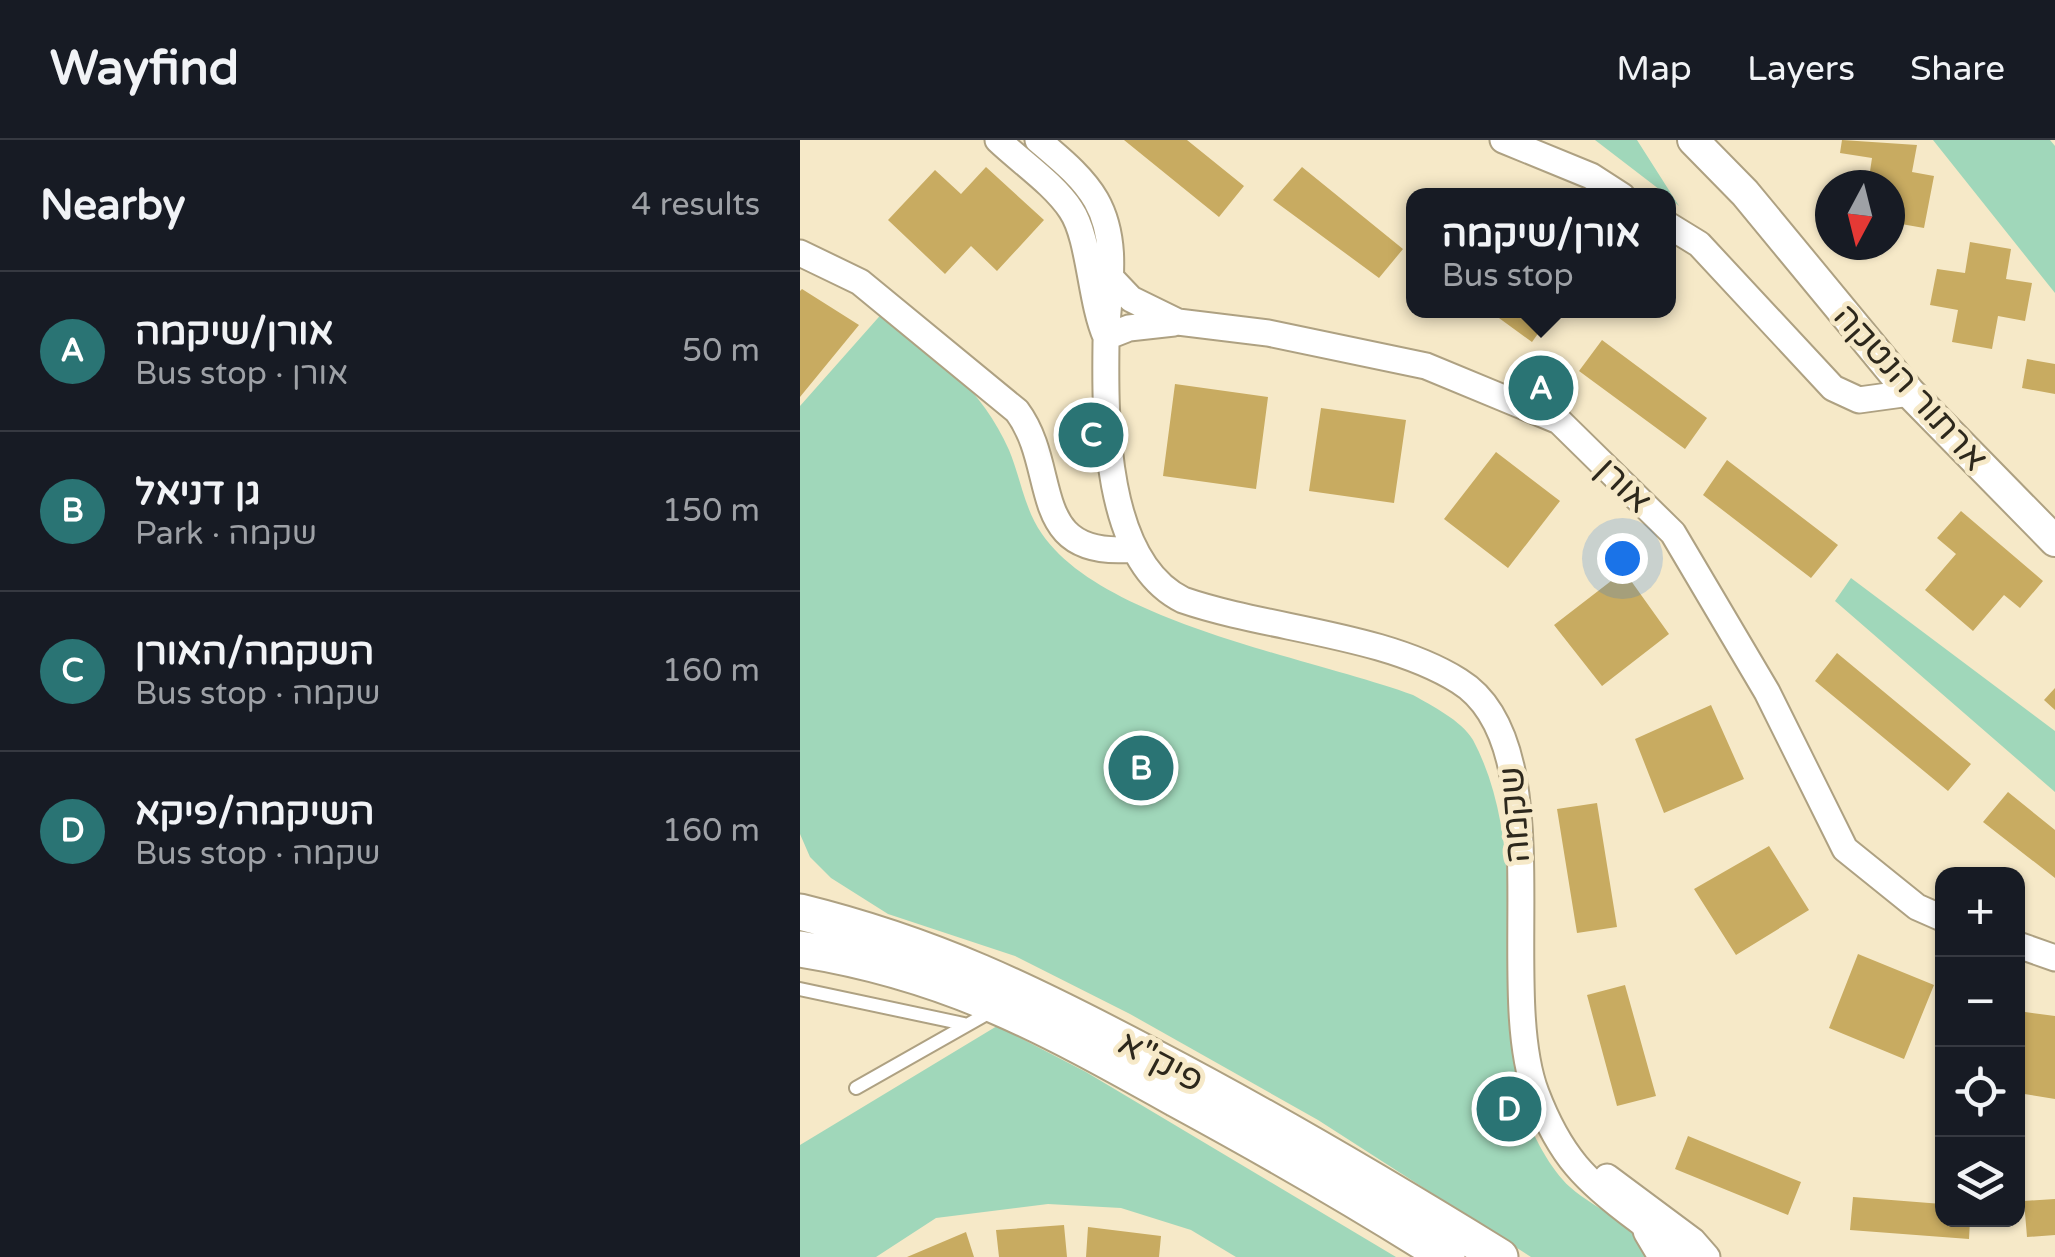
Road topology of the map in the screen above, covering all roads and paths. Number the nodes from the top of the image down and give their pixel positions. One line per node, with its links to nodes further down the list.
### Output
1 (998, 140): 10 (street)
2 (1038, 140): 8 (street)
3 (1504, 140): 5 (street)
4 (1693, 140): 11 (street, ארתור הנטקה)
5 (1610, 188)
6 (1676, 230): 11 (street)
7 (800, 253): 13 (street)
8 (1112, 279): 9 (street, אורן); 10 (street)
9 (1178, 322): 10 (street, אורן); 15 (street, אורן)
10 (1106, 337): 13 (street, שקמה)
11 (1910, 393): 12 (street, ארתור הנטקה)
12 (2055, 541)
13 (1135, 549): 23 (street, שקמה)
14 (805, 911): 26 (main road, פיק"א)
15 (1935, 915)
16 (2025, 947): 18 (street)
17 (800, 949): 20 (main road, פיק"א)
18 (2055, 958)
19 (800, 989): 21 (lane)
20 (1007, 1007): 21 (lane); 25 (main road, פיק"א)
21 (964, 1024): 22 (lane)
22 (856, 1088)
23 (1558, 1142): 24 (street, שקמה); 28 (street)
24 (1659, 1244): 27 (street, שקמה)
25 (1447, 1257)
26 (1500, 1257)
27 (1686, 1257)
28 (1707, 1257)

